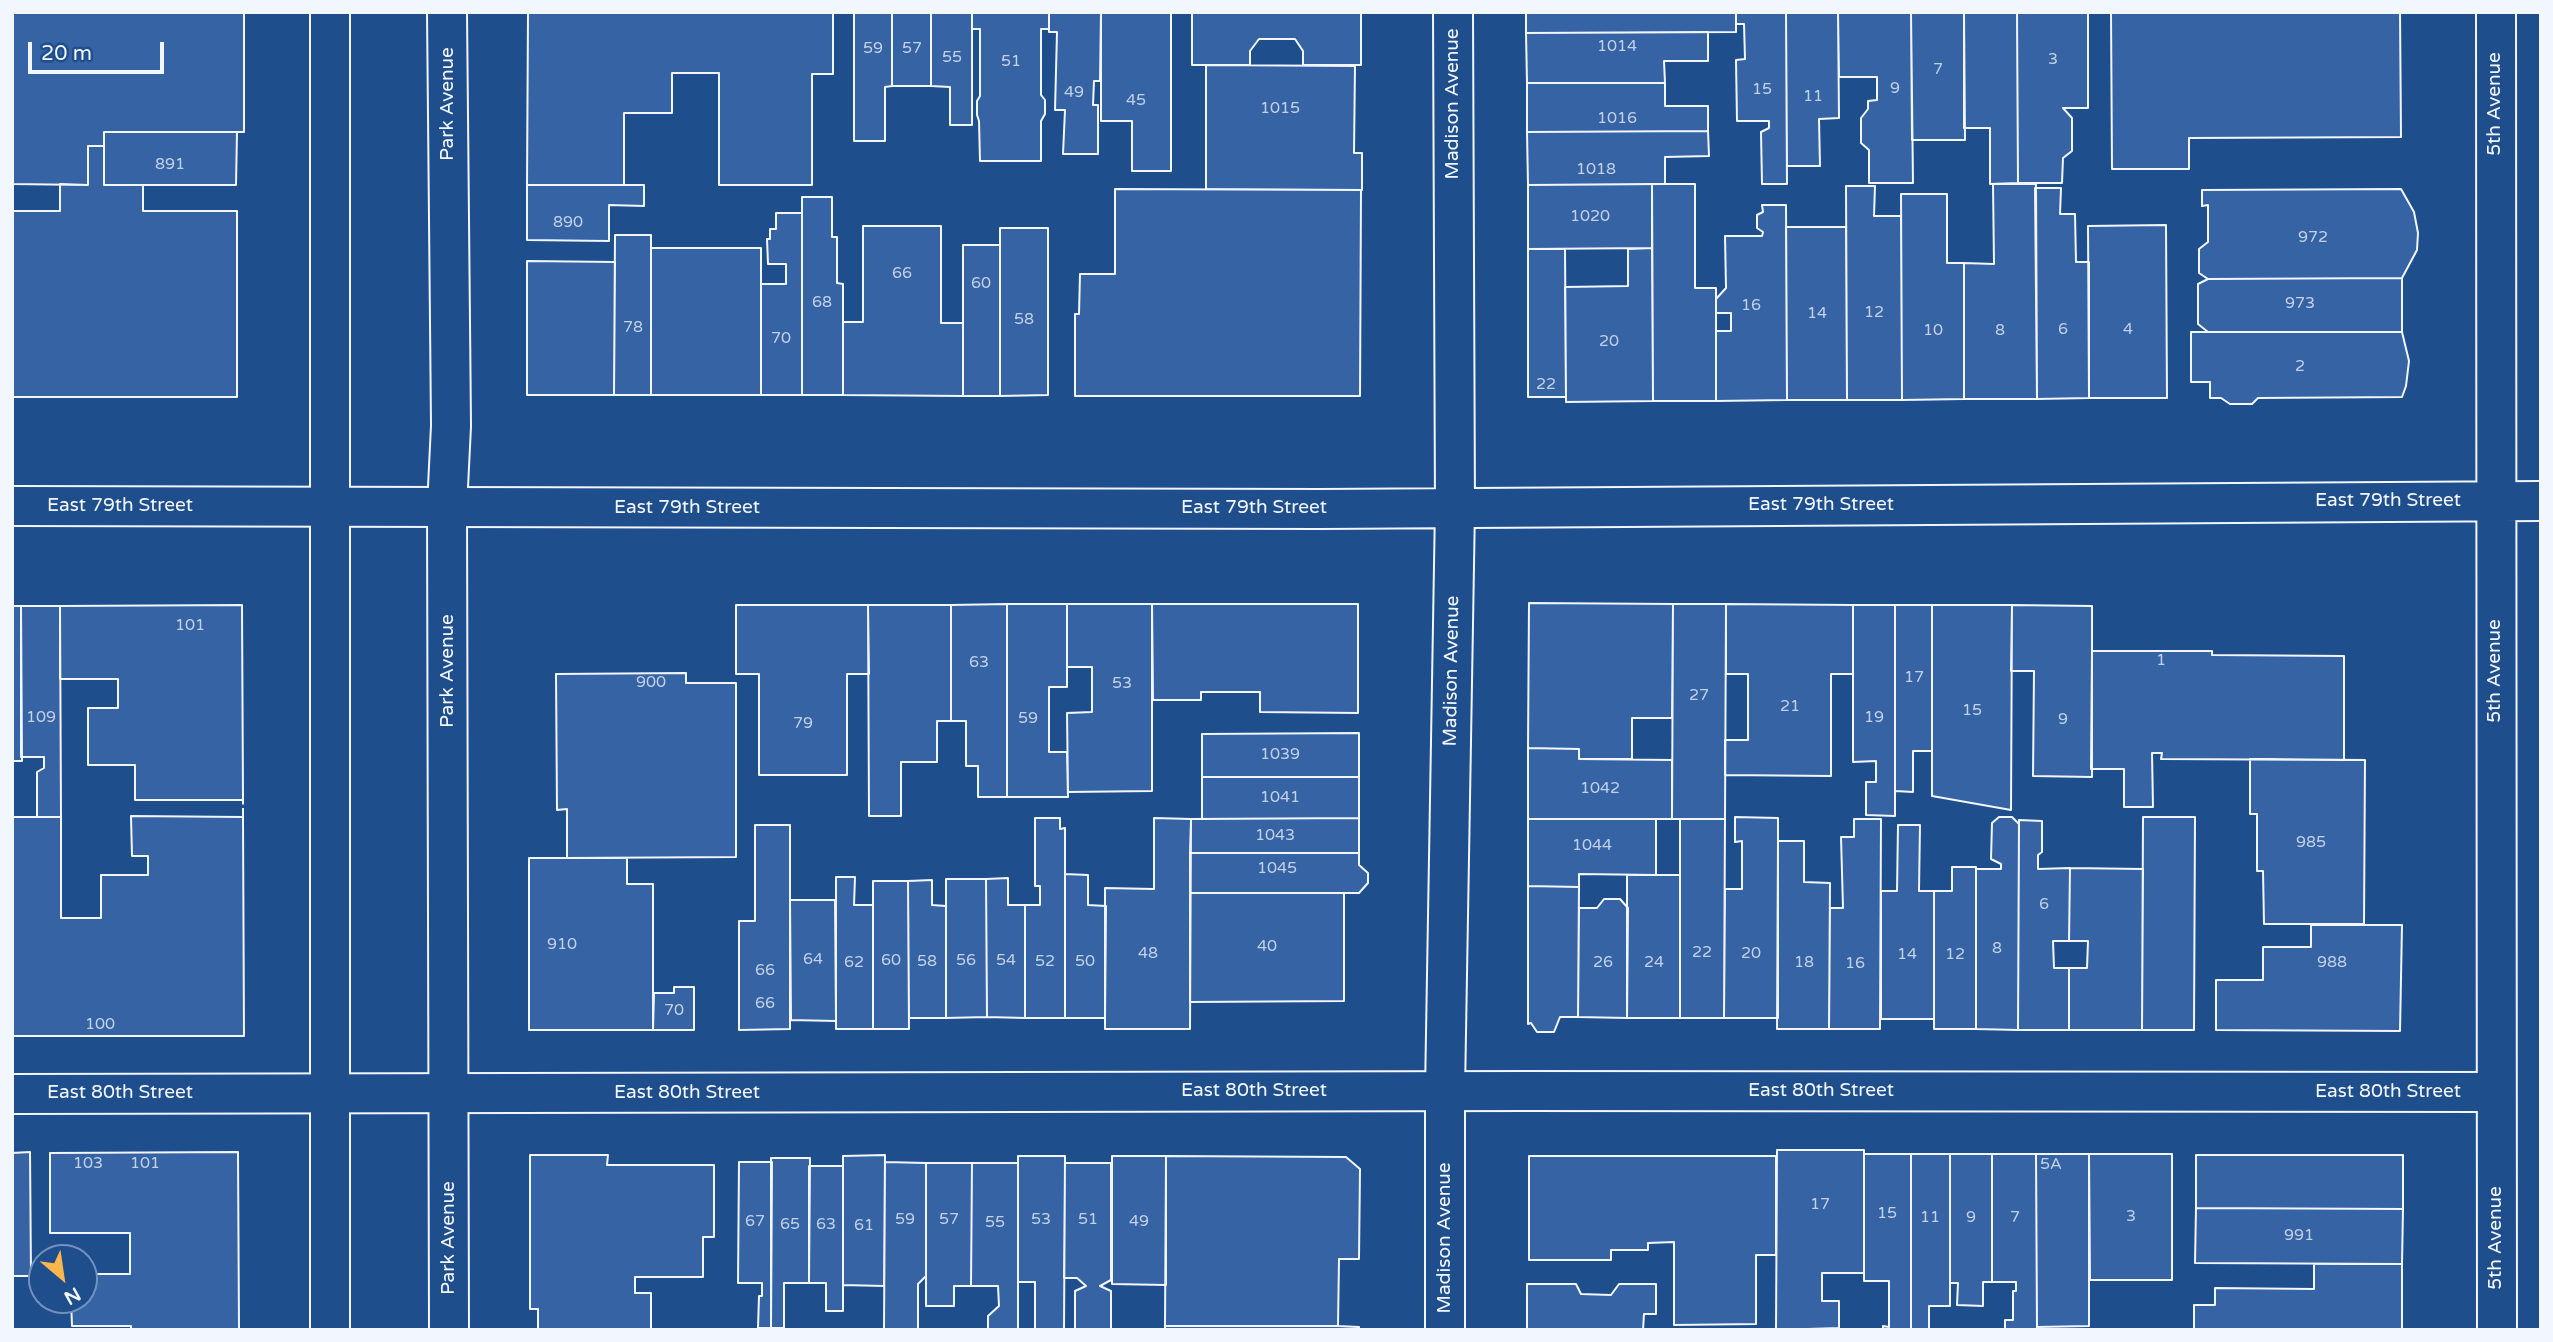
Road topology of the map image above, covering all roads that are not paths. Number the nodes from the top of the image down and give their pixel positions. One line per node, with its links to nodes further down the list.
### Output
1 (330, 12): 8 (main road)
2 (447, 12): 9 (main road, Park Avenue)
3 (1452, 12): 10 (main road, Madison Avenue)
4 (2496, 12): 5 (main road, 5th Avenue)
5 (2495, 500): 6 (main road, East 79th Street); 10 (main road, East 79th Street); 12 (main road, 5th Avenue)
6 (2541, 501)
7 (12, 506): 8 (main road, East 79th Street)
8 (331, 507): 9 (main road, East 79th Street); 14 (main road)
9 (447, 507): 10 (main road, East 79th Street); 15 (main road, Park Avenue)
10 (1455, 508): 11 (main road, Madison Avenue)
11 (1445, 1091): 12 (main road, East 80th Street); 15 (main road, East 80th Street); 18 (main road, Madison Avenue)
12 (2496, 1092): 19 (main road, 5th Avenue)
13 (12, 1094): 14 (main road, East 80th Street)
14 (330, 1094): 15 (main road, East 80th Street); 16 (main road)
15 (449, 1094): 17 (main road, Park Avenue)
16 (330, 1330)
17 (449, 1330)
18 (1445, 1330)
19 (2497, 1330)

